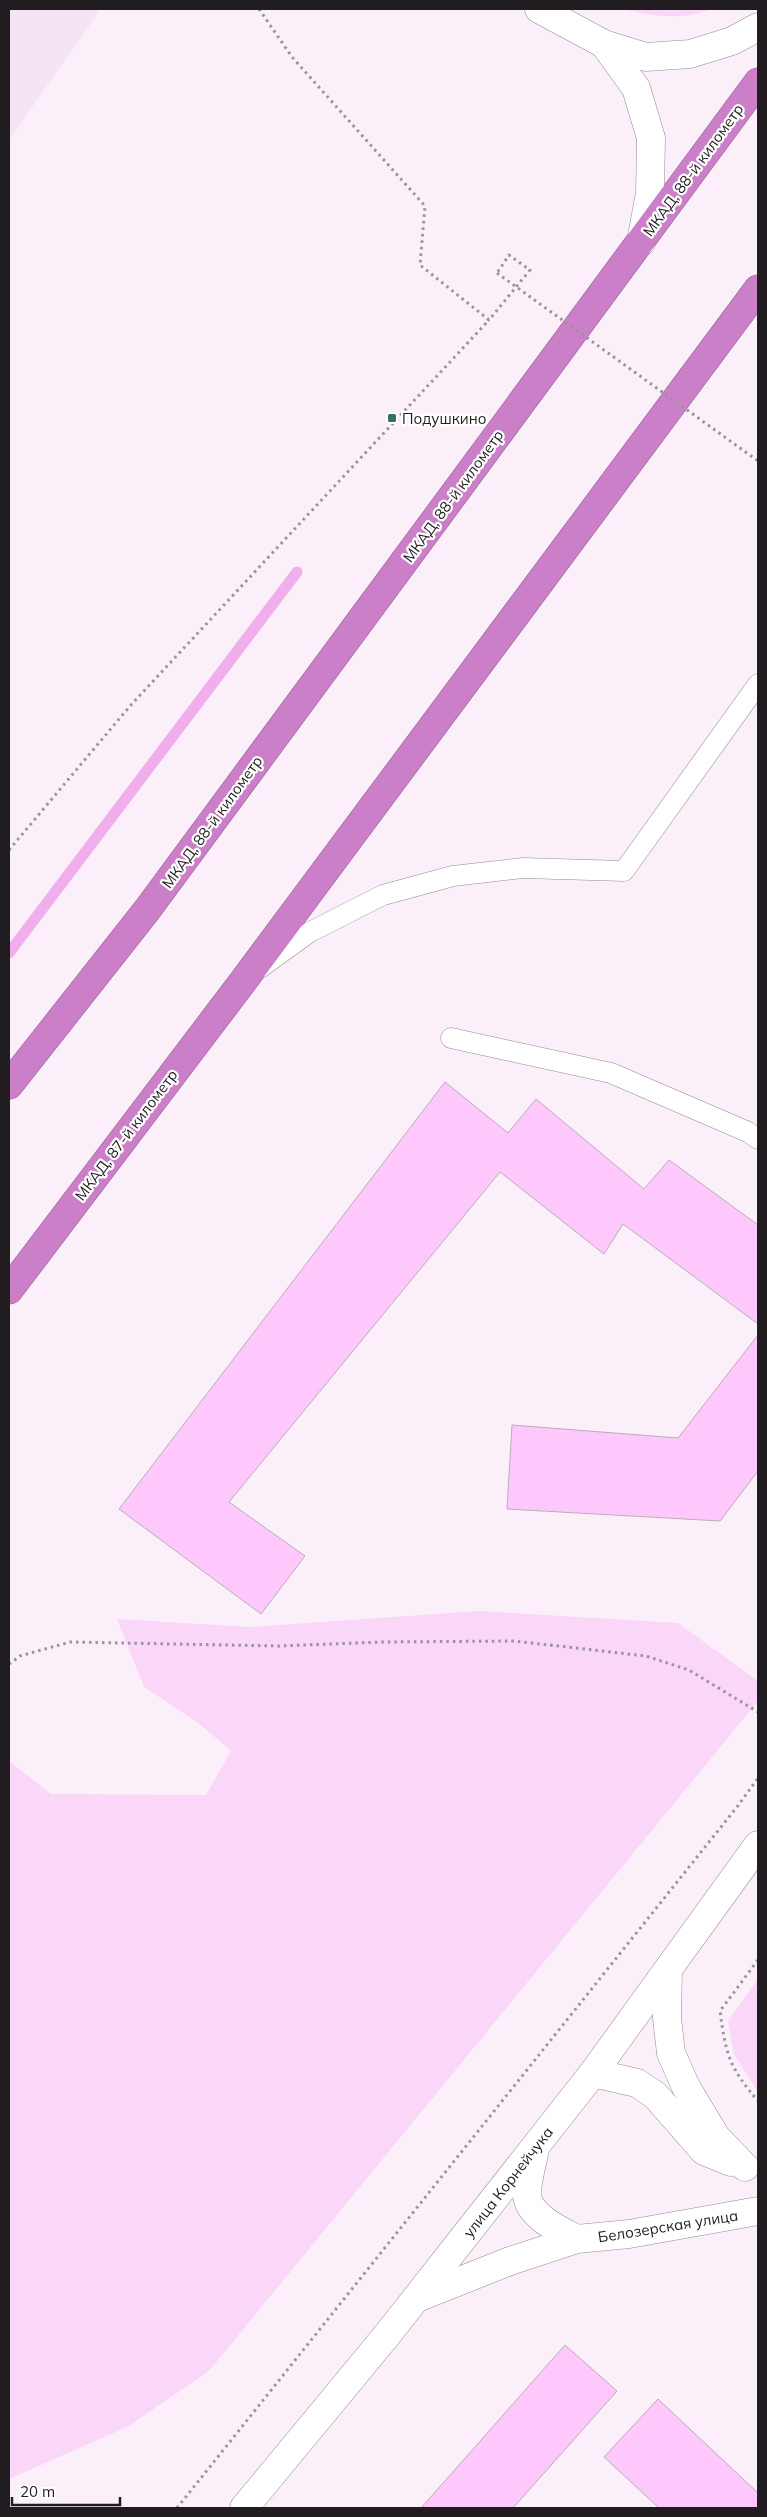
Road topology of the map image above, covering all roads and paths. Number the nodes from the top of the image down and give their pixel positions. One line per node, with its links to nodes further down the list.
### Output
1 (259, 9): 8 (path)
2 (539, 9): 4 (street)
3 (758, 27): 4 (street)
4 (604, 44): 6 (street)
5 (758, 82): 6 (highway, МКАД, 88-й километр)
6 (641, 242): 14 (highway, МКАД, 88-й километр)
7 (758, 289): 12 (highway)
8 (490, 320): 9 (path, bridge); 11 (path)
9 (758, 461)
10 (758, 684): 12 (lane)
11 (9, 850)
12 (244, 980): 16 (highway, МКАД, 87-й километр)
13 (451, 1038): 15 (lane)
14 (9, 1085)
15 (758, 1139)
16 (9, 1290)
17 (9, 1664): 18 (path)
18 (758, 1712)
19 (758, 1778): 30 (path)
20 (758, 1845): 22 (street, улица Корнейчука)
21 (758, 1960): 24 (path)
22 (668, 1970): 23 (street, улица Корнейчука); 26 (street)
23 (593, 2073): 25 (street, улица Корнейчука); 26 (street)
24 (758, 2101)
25 (535, 2147): 28 (street, Белозерская улица); 29 (street, улица Корнейчука)
26 (751, 2170)
27 (758, 2211): 28 (street, Белозерская улица)
28 (577, 2239): 29 (street, Белозерская улица)
29 (416, 2298): 31 (street, улица Корнейчука)
30 (177, 2508)
31 (244, 2508)

